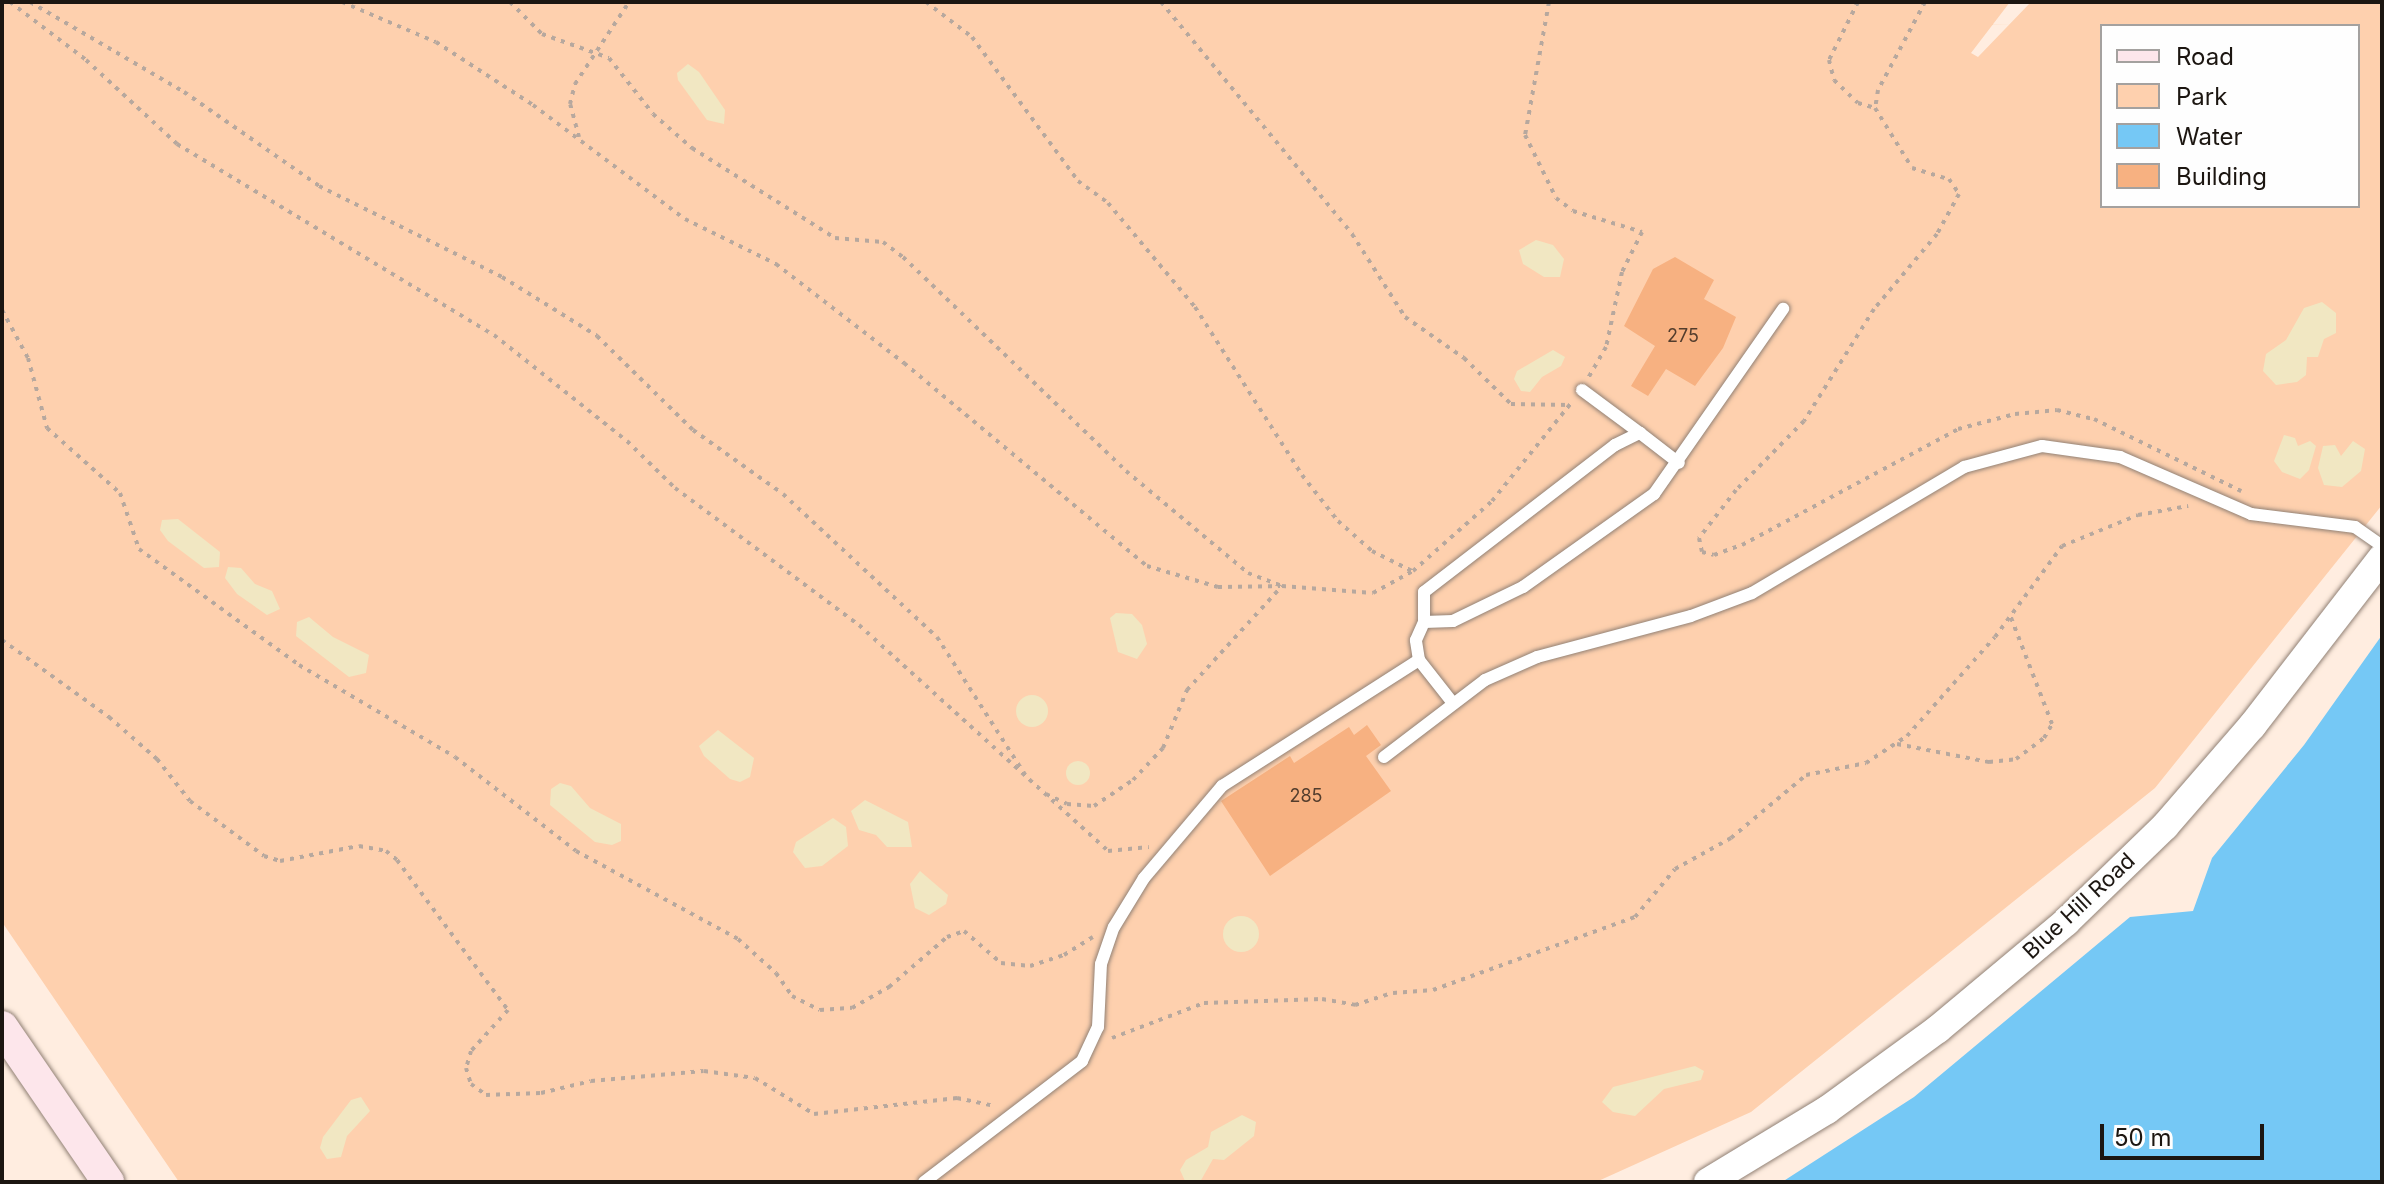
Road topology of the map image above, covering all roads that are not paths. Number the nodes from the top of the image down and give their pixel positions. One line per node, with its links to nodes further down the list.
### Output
1 (1783, 309): 4 (lane)
2 (1582, 390): 3 (lane)
3 (1640, 433): 4 (lane); 7 (lane)
4 (1679, 463): 7 (lane)
5 (2382, 546): 9 (lane)
6 (2382, 558): 14 (street, Blue Hill Road)
7 (1424, 622): 8 (lane)
8 (1419, 660): 9 (lane); 13 (lane)
9 (1452, 702): 10 (lane)
10 (1384, 757)
11 (2, 1027): 12 (main road)
12 (108, 1182)
13 (924, 1182)
14 (1708, 1182)

